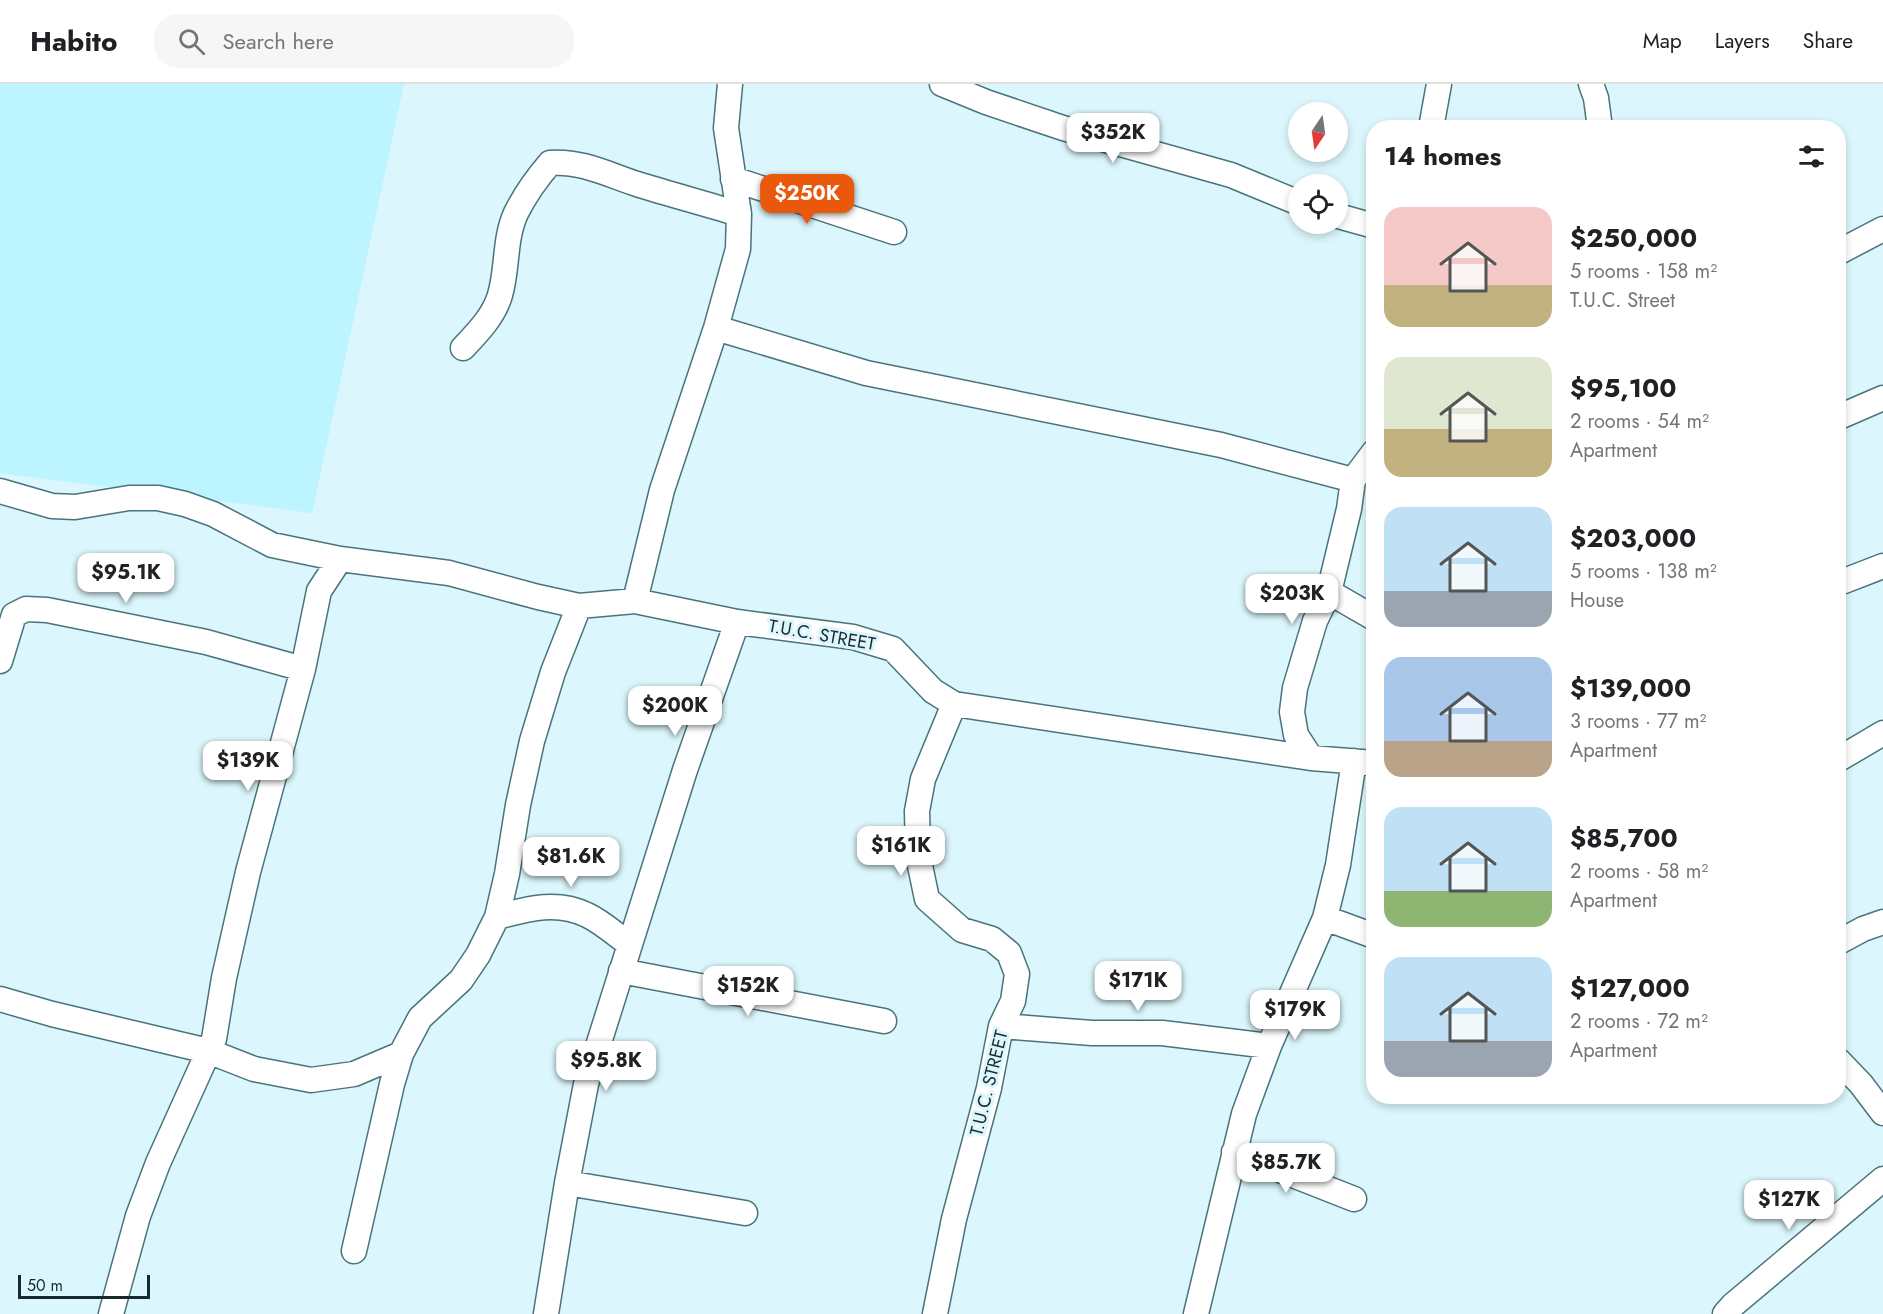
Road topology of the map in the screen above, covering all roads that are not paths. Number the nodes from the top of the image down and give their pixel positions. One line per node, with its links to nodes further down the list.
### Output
1 (730, 84): 7 (street)
2 (942, 84): 8 (street)
3 (1439, 84): 5 (street)
4 (1591, 84): 6 (street)
5 (1432, 120)
6 (1599, 120)
7 (733, 179): 9 (street); 13 (street)
8 (1288, 199)
9 (740, 214): 15 (street); 16 (street)
10 (1348, 219): 11 (street)
11 (1366, 224)
12 (1883, 229): 14 (street)
13 (894, 232)
14 (1846, 248)
15 (716, 328): 20 (street); 26 (street)
16 (463, 348)
17 (1883, 398): 18 (street)
18 (1846, 414)
19 (1366, 463): 20 (street)
20 (1353, 480): 25 (street)
21 (0, 491): 22 (street, T.U.C. STREET)
22 (340, 559): 27 (street, T.U.C. STREET); 31 (street)
23 (1883, 566): 24 (street)
24 (1846, 580)
25 (1329, 592): 28 (street); 35 (street)
26 (635, 601): 27 (street, T.U.C. STREET); 29 (street, T.U.C. STREET)
27 (579, 606): 37 (street)
28 (1366, 613)
29 (737, 622): 32 (street, T.U.C. STREET); 42 (street)
30 (0, 661): 31 (street)
31 (303, 669): 48 (street)
32 (954, 704): 35 (street); 46 (street, T.U.C. STREET)
33 (1883, 733): 34 (street)
34 (1846, 755)
35 (1311, 758): 36 (street)
36 (1364, 762): 38 (street)
37 (497, 917): 42 (street); 49 (street)
38 (1325, 918): 40 (street); 47 (street)
39 (1883, 922): 41 (street)
40 (1366, 933)
41 (1846, 938)
42 (629, 944): 43 (street)
43 (621, 971): 45 (street); 54 (street)
44 (0, 999): 48 (street)
45 (884, 1021)
46 (1001, 1026): 47 (street); 60 (street, T.U.C. STREET)
47 (1269, 1046): 52 (street)
48 (208, 1051): 49 (street); 58 (street)
49 (401, 1054): 57 (street)
50 (1846, 1068): 51 (street)
51 (1883, 1113)
52 (1234, 1152): 55 (street); 61 (street)
53 (1883, 1179): 62 (street)
54 (567, 1183): 56 (street); 59 (street)
55 (1354, 1198)
56 (746, 1213)
57 (354, 1251)
58 (111, 1314)
59 (546, 1314)
60 (935, 1314)
61 (1196, 1314)
62 (1725, 1314)

